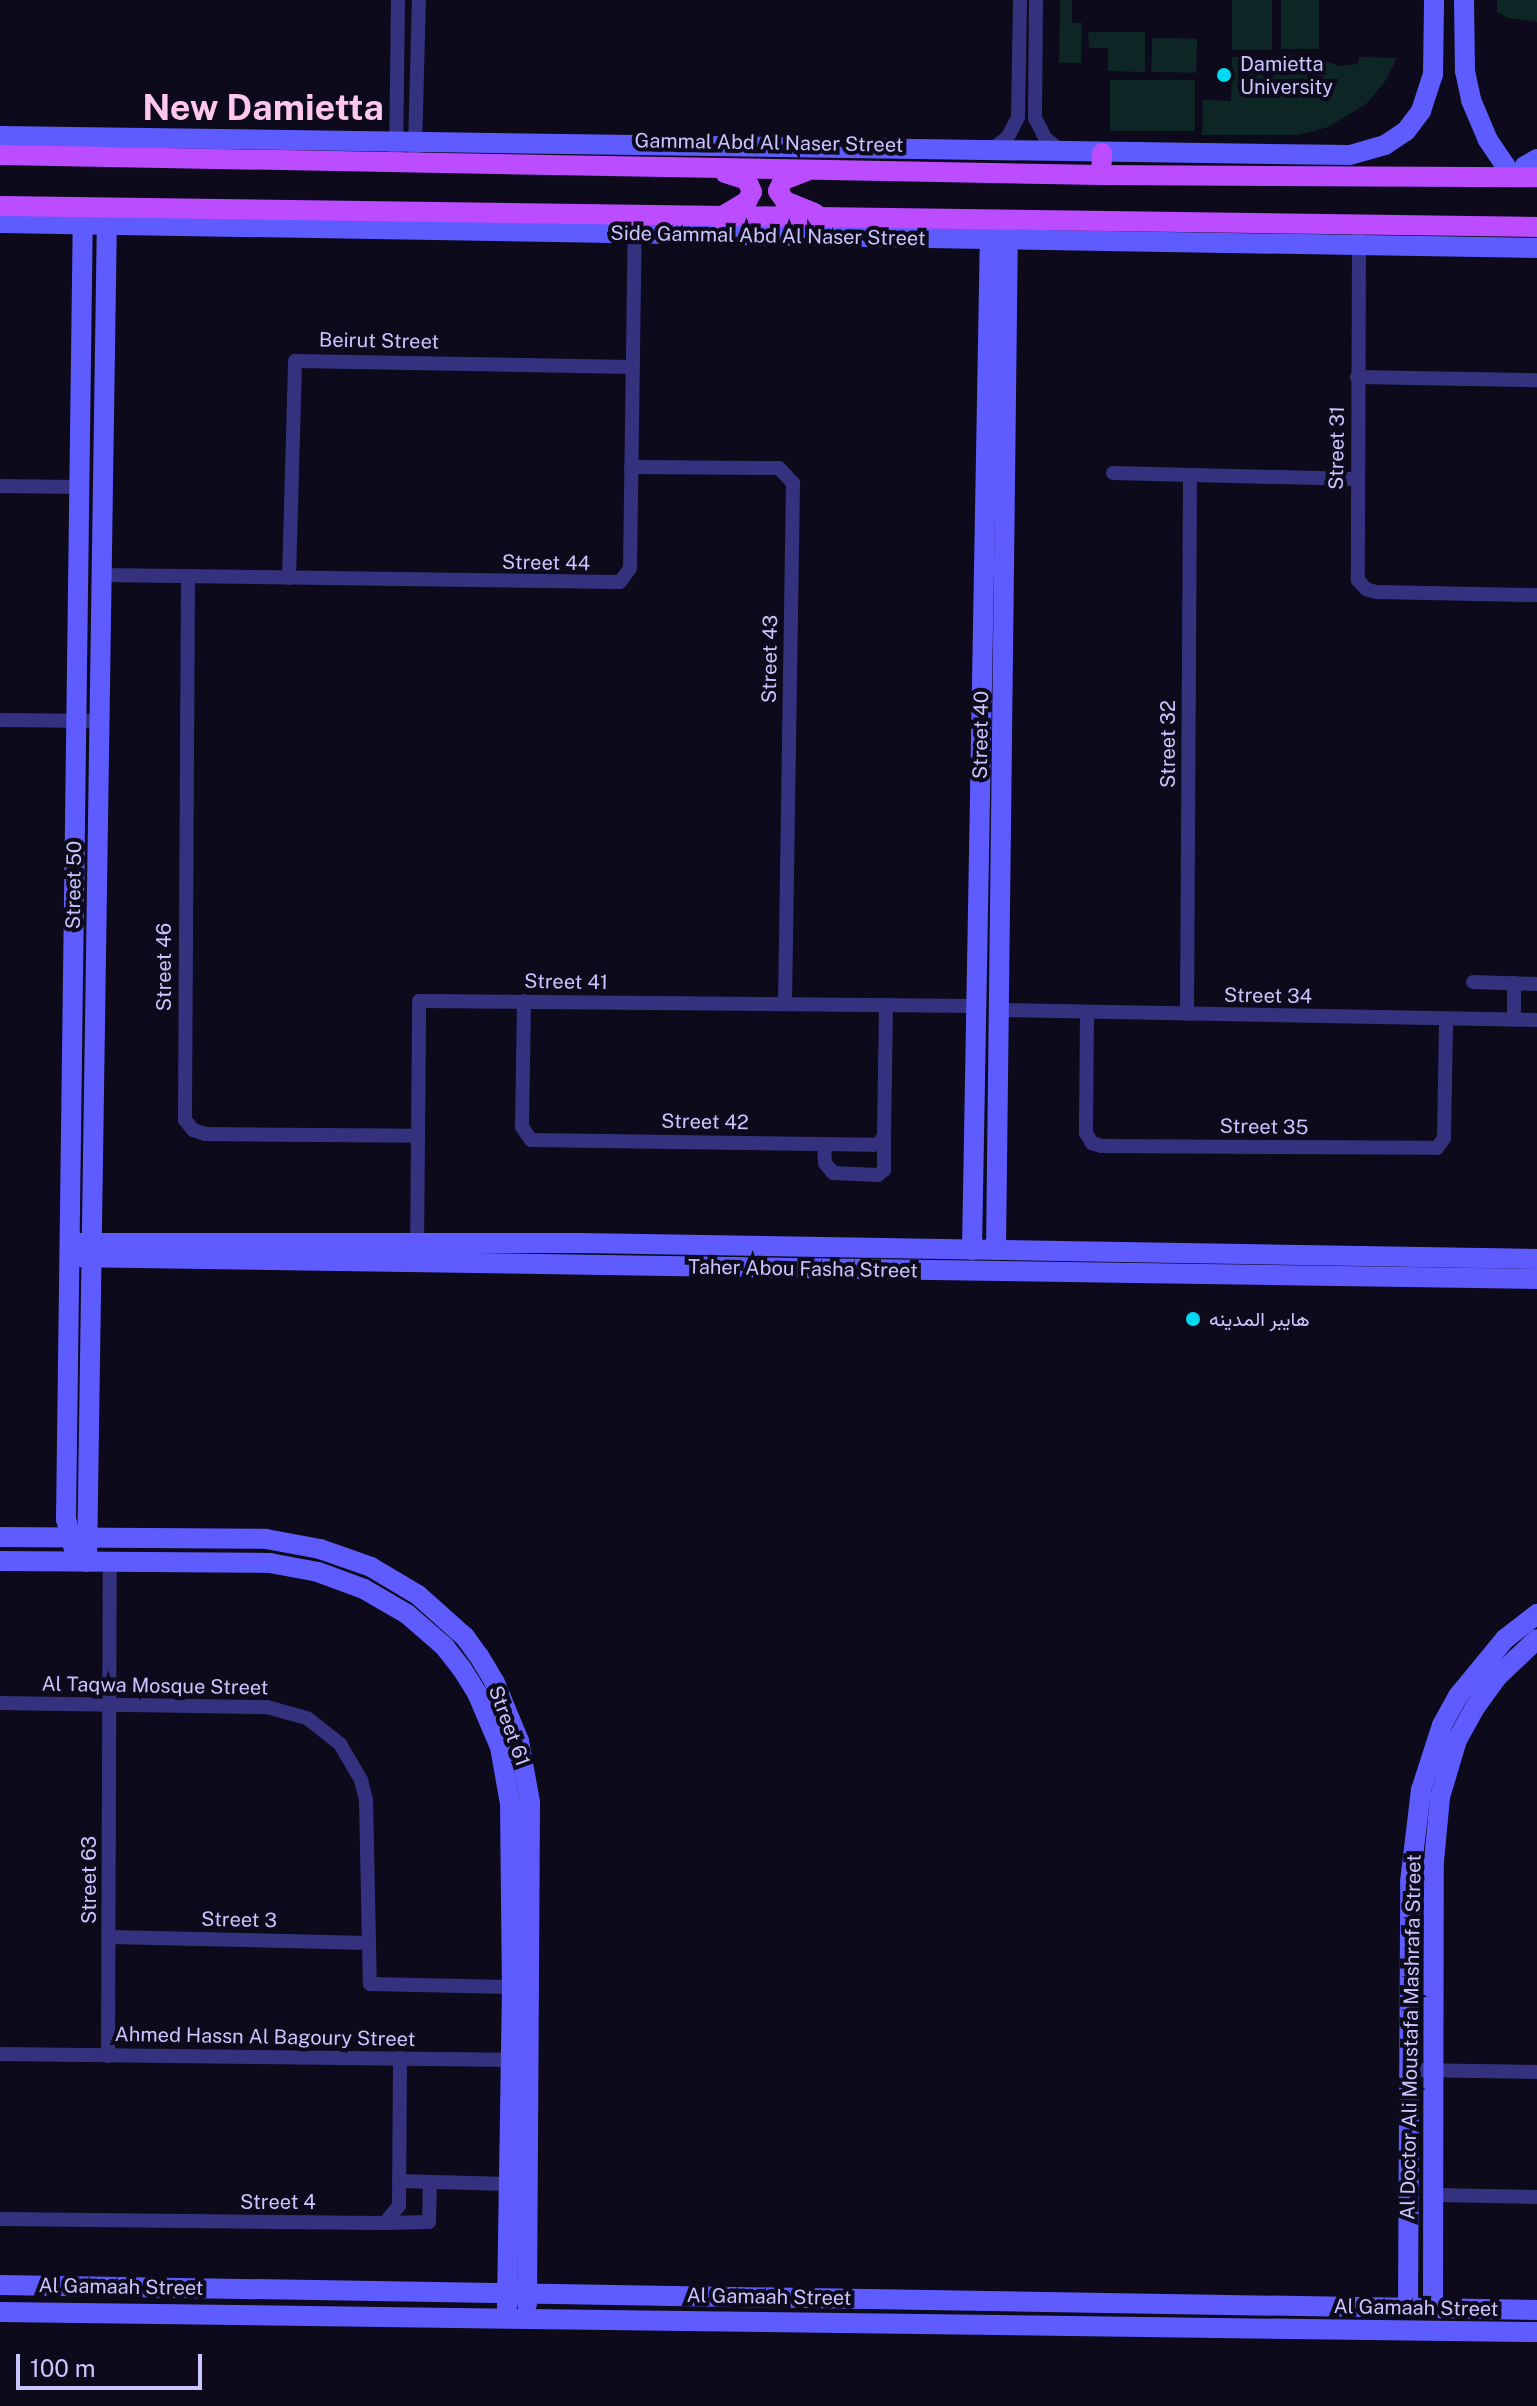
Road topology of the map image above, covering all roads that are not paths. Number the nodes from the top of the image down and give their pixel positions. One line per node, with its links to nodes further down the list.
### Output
1 (398, 0): 10 (street)
2 (419, 0): 10 (street)
3 (1020, 0): 9 (street)
4 (1036, 0): 11 (street)
5 (1434, 0): 12 (street)
6 (1464, 0): 18 (street)
7 (0, 136): 8 (street)
8 (98, 147): 10 (street); 13 (main road)
9 (989, 151): 11 (street); 15 (street)
10 (406, 152): 15 (street); 16 (main road, Gammal Abd Al Naser Street)
11 (1063, 152): 12 (street)
12 (1102, 153): 17 (main road)
13 (0, 155)
14 (1537, 159): 18 (street)
15 (822, 161): 16 (main road, Gammal Abd Al Naser Street); 17 (main road, Gammal Abd Al Naser Street); 23 (main road)
16 (700, 166): 22 (main road)
17 (1101, 175): 18 (main road, Gammal Abd Al Naser Street)
18 (1523, 177)
19 (0, 206): 20 (main road)
20 (83, 215): 21 (main road); 24 (street); 39 (street, Street 50)
21 (107, 216): 26 (main road); 40 (street, Street 50)
22 (719, 218): 23 (main road); 26 (main road)
23 (825, 218): 28 (main road)
24 (0, 223)
25 (1359, 224): 27 (main road); 28 (main road); 29 (street, Street 31)
26 (635, 225): 28 (street, Side Gammal Abd Al Naser Street); 31 (street, Street 44)
27 (1537, 227)
28 (999, 231): 29 (street, Side Gammal Abd Al Naser Street); 53 (street, Street 40); 54 (street, Street 40)
29 (1359, 246): 30 (street, Side Gammal Abd Al Naser Street); 32 (street, Street 31)
30 (1537, 248)
31 (633, 367): 34 (street, Street 44); 42 (street, Beirut Street)
32 (1357, 377): 33 (street); 37 (street, Street 31)
33 (1537, 380)
34 (631, 467): 42 (street, Street 44); 51 (street, Street 43)
35 (1113, 473): 36 (street)
36 (1190, 475): 37 (street); 56 (street, Street 32)
37 (1356, 479): 43 (street, Street 31)
38 (0, 486): 39 (street)
39 (79, 487): 45 (street, Street 50)
40 (101, 575): 41 (street, Street 44); 46 (street, Street 50)
41 (188, 576): 42 (street, Street 44); 61 (street, Street 46)
42 (289, 578)
43 (1537, 595)
44 (0, 720): 45 (street)
45 (76, 721): 46 (street); 63 (street, Street 50)
46 (99, 721): 63 (street, Street 50)
47 (1473, 982): 48 (street)
48 (1514, 983): 49 (street); 58 (street)
49 (1537, 984)
50 (524, 1001): 51 (street, Street 41); 61 (street, Street 41); 62 (street, Street 42)
51 (785, 1004): 52 (street, Street 41)
52 (886, 1005): 53 (street, Street 41); 60 (street)
53 (976, 1006): 64 (street, Street 40)
54 (999, 1010): 55 (street, Street 34); 65 (street, Street 40)
55 (1087, 1012): 56 (street, Street 34); 57 (street, Street 35)
56 (1187, 1014): 57 (street, Street 34)
57 (1446, 1019): 58 (street, Street 34)
58 (1514, 1020): 59 (street, Street 34)
59 (1537, 1020)
60 (884, 1135): 62 (street, Street 42); 62 (street)
61 (417, 1136): 66 (street, Street 41)
62 (824, 1144)
63 (80, 1250): 66 (street, Taher Abou Fasha Street); 70 (street, Street 50)
64 (972, 1250): 65 (street, Taher Abou Fasha Street); 66 (street, Taher Abou Fasha Street)
65 (996, 1250): 67 (street, Taher Abou Fasha Street)
66 (417, 1253): 68 (street, Taher Abou Fasha Street)
67 (1537, 1259)
68 (1537, 1279)
69 (0, 1537): 70 (street, Street 61)
70 (79, 1537): 73 (street, Street 50); 78 (street, Street 61)
71 (0, 1561): 73 (street, Street 61)
72 (110, 1561): 73 (street, Street 61); 77 (street, Street 63); 78 (street, Street 61)
73 (82, 1562)
74 (1537, 1614): 86 (street, Al Doctor Ali Moustafa Mashrafa Street)
75 (1537, 1639): 87 (street, Al Doctor Ali Moustafa Mashrafa Street)
76 (0, 1703): 77 (street, Al Taqwa Mosque Street)
77 (109, 1704): 79 (street, Street 63); 80 (street, Al Taqwa Mosque Street)
78 (521, 1831): 81 (street, Street 61); 85 (street, Street 61)
79 (108, 1937): 80 (street, Street 3); 83 (street, Street 63)
80 (369, 1943): 81 (street, Al Taqwa Mosque Street)
81 (512, 1987): 85 (street, Street 61)
82 (0, 2054): 83 (street, Ahmed Hassn Al Bagoury Street)
83 (108, 2056): 84 (street, Ahmed Hassn Al Bagoury Street)
84 (400, 2058): 85 (street, Ahmed Hassn Al Bagoury Street); 89 (street)
85 (519, 2060): 91 (street, Street 61); 97 (street, Street 61)
86 (1410, 2070): 87 (street); 98 (street, Al Doctor Ali Moustafa Mashrafa Street)
87 (1434, 2070): 88 (street); 92 (street, Al Doctor Ali Moustafa Mashrafa Street)
88 (1537, 2072)
89 (399, 2181): 90 (street); 95 (street)
90 (430, 2182): 91 (street); 95 (street, Street 4)
91 (508, 2184): 97 (street, Street 61)
92 (1434, 2195): 93 (street); 99 (street, Al Doctor Ali Moustafa Mashrafa Street)
93 (1537, 2197)
94 (0, 2219): 95 (street, Street 4)
95 (385, 2223)
96 (0, 2285): 97 (street, Al Gamaah Street)
97 (517, 2293): 102 (street, Al Gamaah Street); 103 (street, Street 61)
98 (1408, 2308): 99 (street, Al Gamaah Street); 102 (street, Al Gamaah Street)
99 (1433, 2308): 100 (street, Al Gamaah Street)
100 (1537, 2310)
101 (0, 2312): 103 (street, Al Gamaah Street)
102 (1112, 2313): 103 (street, Al Gamaah Street); 104 (street, Al Gamaah Street)
103 (517, 2316)
104 (1537, 2332)

